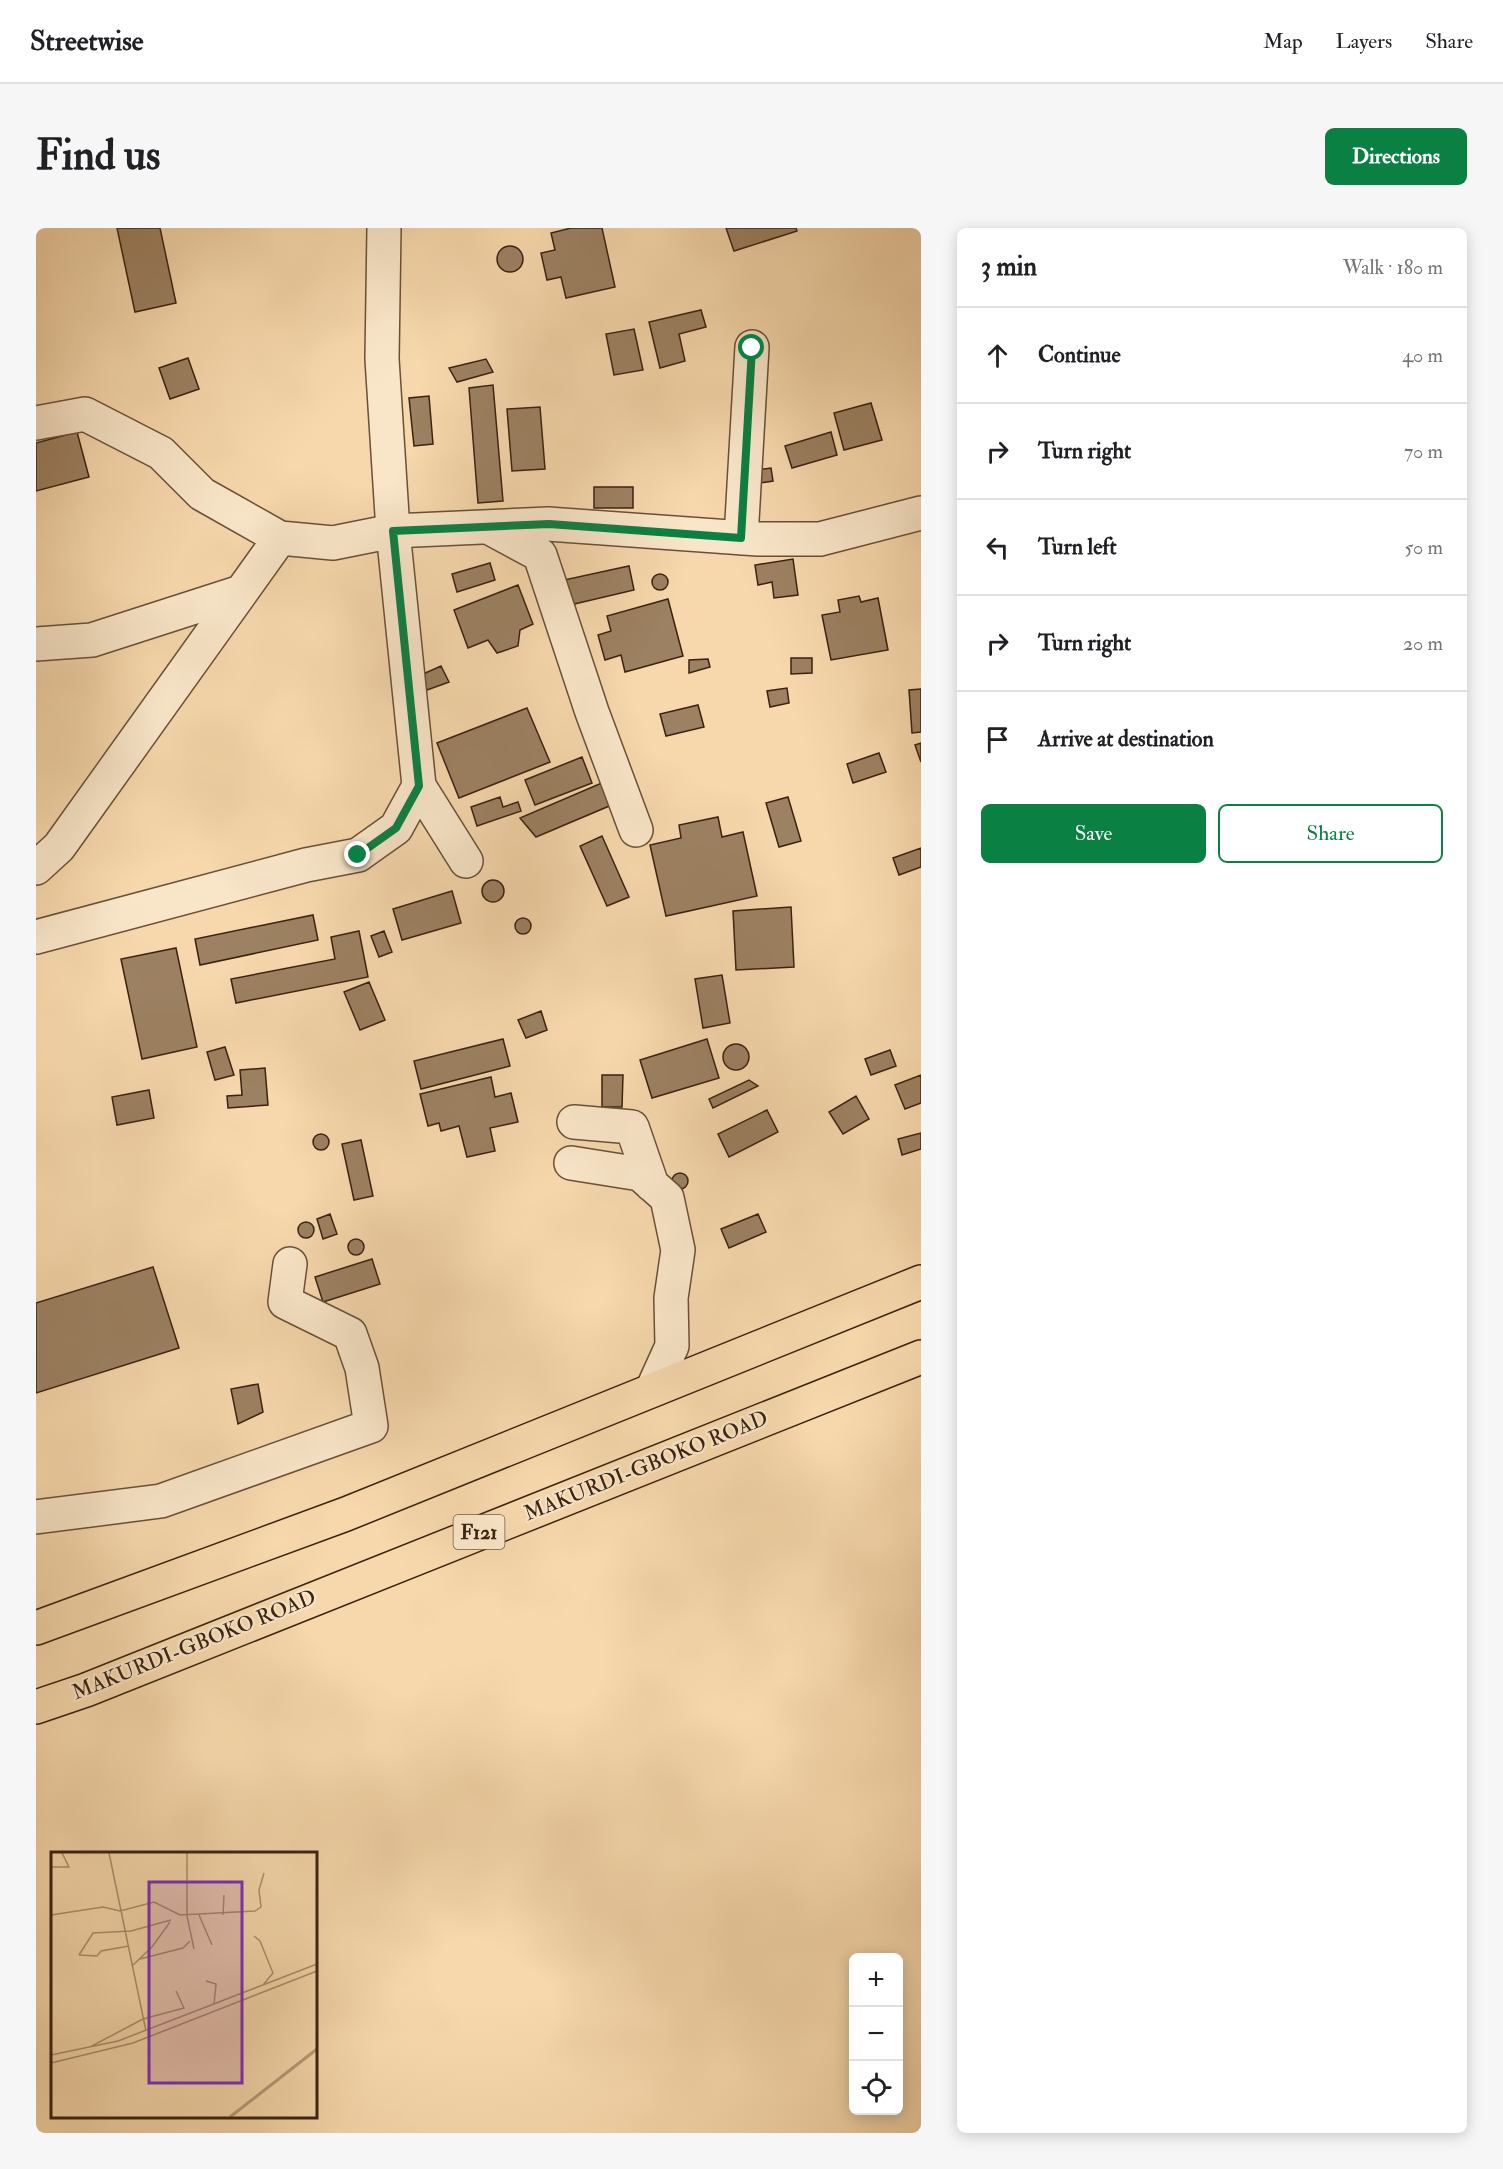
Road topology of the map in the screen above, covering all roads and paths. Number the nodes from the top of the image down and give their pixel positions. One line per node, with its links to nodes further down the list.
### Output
1 (384, 228): 6 (street)
2 (752, 348): 8 (street)
3 (36, 423): 7 (street)
4 (921, 513): 8 (street)
5 (488, 526): 6 (street); 8 (street); 12 (street)
6 (393, 531): 7 (street); 11 (street)
7 (280, 538): 9 (street)
8 (741, 538)
9 (241, 592): 10 (street); 14 (street)
10 (36, 644)
11 (419, 786): 13 (street); 15 (street)
12 (636, 831)
13 (466, 861)
14 (36, 868)
15 (36, 937)
16 (574, 1122): 18 (street)
17 (571, 1163): 18 (street)
18 (652, 1185): 22 (street)
19 (290, 1264): 23 (street)
20 (921, 1282): 22 (main road)
21 (921, 1357): 25 (main road, MAKURDI-GBOKO ROAD / F121)
22 (652, 1390): 24 (main road)
23 (36, 1517)
24 (36, 1628)
25 (36, 1707)

